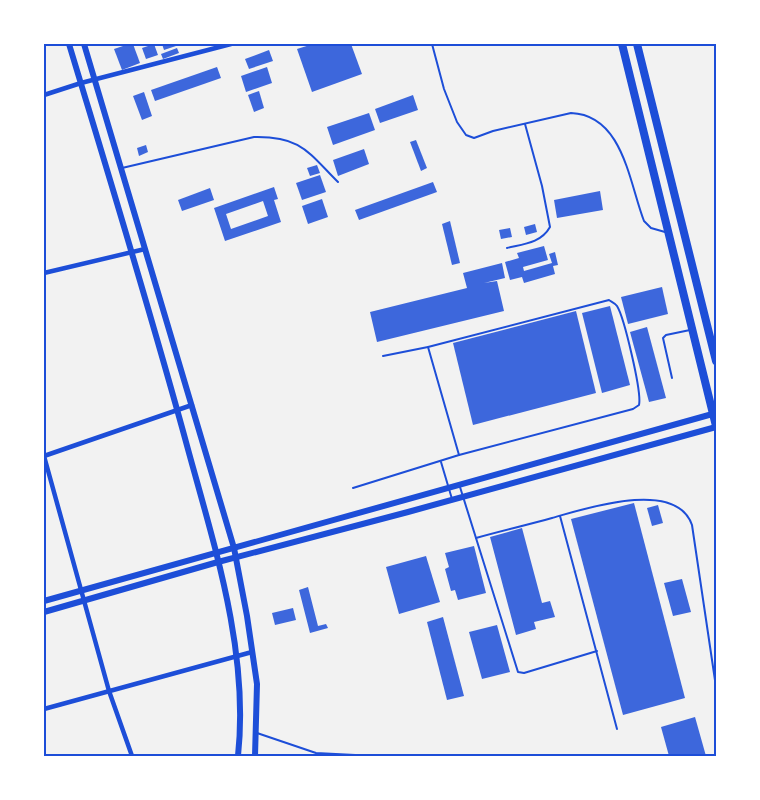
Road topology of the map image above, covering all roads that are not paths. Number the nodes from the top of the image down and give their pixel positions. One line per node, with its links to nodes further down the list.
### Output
1 (69, 44): 10 (street)
2 (84, 44): 9 (street)
3 (231, 44): 9 (street)
4 (432, 44): 12 (lane)
5 (622, 44): 8 (main road)
6 (638, 44): 7 (main road)
7 (640, 54): 8 (main road); 20 (main road)
8 (625, 56): 15 (main road)
9 (95, 80): 10 (street); 13 (street)
10 (81, 83): 11 (street); 18 (street)
11 (44, 95)
12 (525, 124): 15 (lane); 16 (lane)
13 (122, 168): 14 (lane); 17 (street)
14 (339, 182)
15 (669, 232): 21 (main road)
16 (507, 248)
17 (145, 249): 18 (street); 27 (street)
18 (131, 253): 19 (street); 28 (street)
19 (44, 273)
20 (695, 279): 21 (main road); 25 (main road)
21 (681, 282): 22 (main road)
22 (693, 329): 26 (lane); 29 (main road)
23 (428, 347): 24 (lane); 31 (lane); 31 (lane)
24 (383, 356)
25 (717, 361)
26 (672, 378)
27 (192, 405): 28 (street); 41 (street)
28 (177, 410): 32 (street); 42 (street)
29 (715, 413): 30 (main road); 34 (street)
30 (717, 427): 37 (street)
31 (459, 455): 33 (lane)
32 (44, 456): 45 (street)
33 (441, 462): 35 (lane); 36 (lane)
34 (459, 484): 35 (street); 37 (lane)
35 (449, 487): 38 (lane); 41 (street)
36 (353, 488)
37 (463, 496): 38 (street); 40 (lane)
38 (452, 499): 43 (street)
39 (560, 516): 40 (lane); 49 (lane); 52 (lane)
40 (476, 538): 49 (lane)
41 (234, 548): 42 (street); 43 (street)
42 (216, 552): 44 (street); 45 (street)
43 (236, 558): 44 (street); 50 (street)
44 (218, 562): 47 (street); 51 (street)
45 (80, 592): 46 (street); 47 (street)
46 (44, 601)
47 (83, 602): 48 (street); 53 (street)
48 (44, 612)
49 (597, 651): 55 (lane)
50 (252, 652): 51 (street); 56 (street)
51 (237, 656): 53 (street); 58 (street)
52 (717, 687)
53 (109, 691): 54 (street); 57 (street)
54 (44, 709)
55 (617, 729)
56 (257, 733): 59 (street); 60 (lane)
57 (132, 756)
58 (238, 756)
59 (255, 756)
60 (375, 756)

